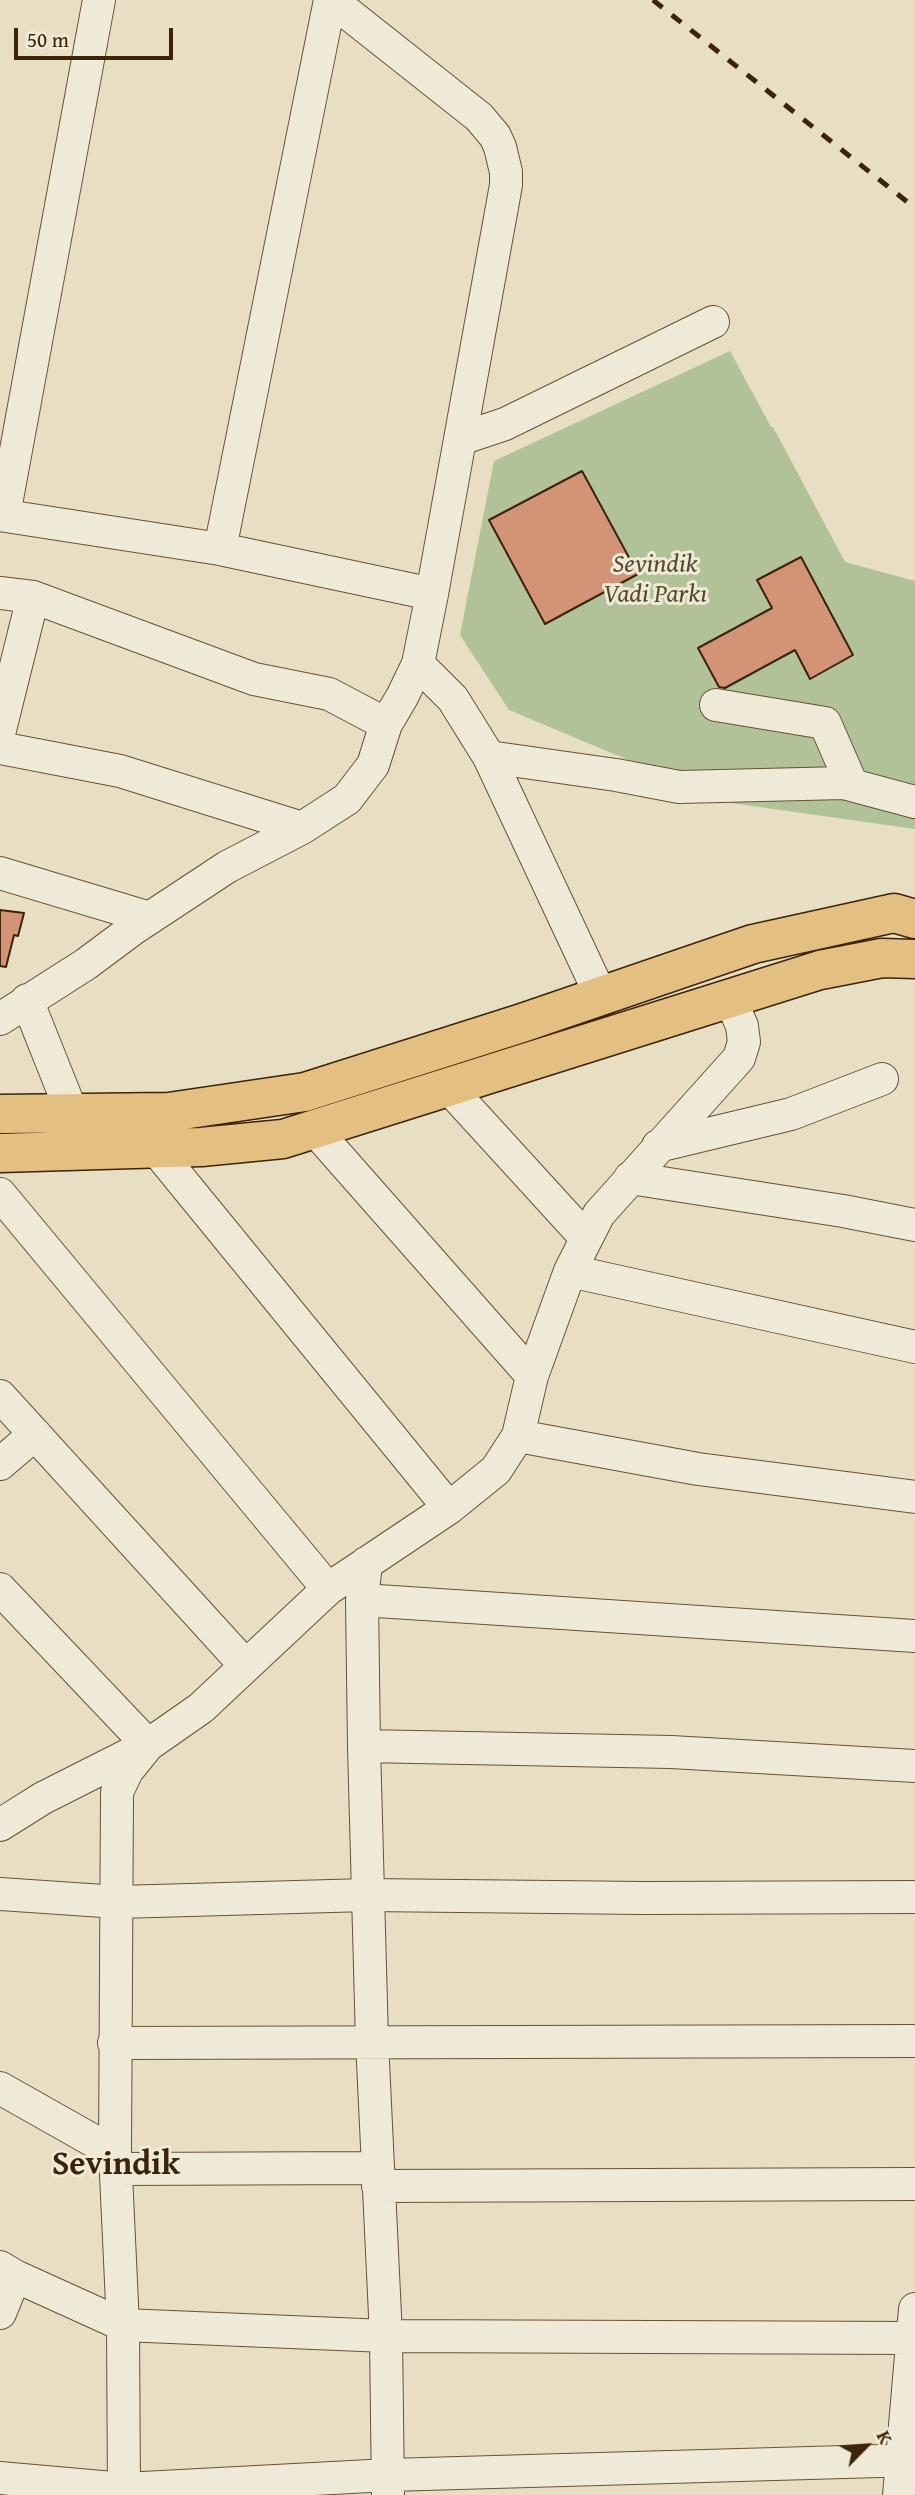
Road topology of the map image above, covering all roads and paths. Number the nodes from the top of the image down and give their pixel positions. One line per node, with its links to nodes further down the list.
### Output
1 (99, 0): 5 (street)
2 (331, 0): 4 (street); 6 (street)
3 (713, 322): 4 (street)
4 (460, 439): 8 (street)
5 (2, 515): 6 (street)
6 (220, 549): 8 (street)
7 (0, 593): 9 (street)
8 (432, 594): 10 (street)
9 (33, 597): 12 (street); 13 (street)
10 (418, 664): 12 (street); 15 (street)
11 (716, 705): 16 (street)
12 (386, 724): 18 (street)
13 (0, 730)
14 (0, 748): 18 (street)
15 (489, 757): 16 (street); 23 (street)
16 (852, 785): 17 (street)
17 (915, 802)
18 (302, 828): 20 (street)
19 (0, 873): 20 (street)
20 (150, 918): 24 (street)
21 (915, 919): 23 (main road)
22 (915, 959): 25 (main road)
23 (601, 996): 29 (main road)
24 (13, 997): 26 (street); 29 (street)
25 (730, 998): 28 (main road); 32 (street)
26 (0, 1019)
27 (882, 1079): 32 (street)
28 (449, 1088): 31 (main road); 38 (street)
29 (72, 1113): 30 (main road)
30 (0, 1114)
31 (315, 1130): 33 (main road); 41 (street)
32 (658, 1146): 35 (street)
33 (154, 1147): 34 (main road); 47 (street)
34 (0, 1153)
35 (630, 1178): 37 (street); 38 (street)
36 (0, 1194): 50 (street)
37 (915, 1225)
38 (586, 1238): 39 (street)
39 (570, 1271): 40 (street); 41 (street)
40 (915, 1347)
41 (532, 1376): 44 (street)
42 (0, 1396): 43 (street)
43 (35, 1434): 45 (street); 53 (street)
44 (519, 1436): 46 (street); 47 (street)
45 (0, 1464)
46 (915, 1497)
47 (449, 1508): 48 (street)
48 (366, 1563): 50 (street); 51 (street)
49 (0, 1589): 54 (street)
50 (328, 1589): 53 (street)
51 (362, 1600): 52 (street); 55 (street)
52 (915, 1636)
53 (246, 1665): 54 (street)
54 (148, 1745): 57 (street); 61 (street)
55 (363, 1746): 56 (street); 59 (street)
56 (915, 1766)
57 (0, 1825)
58 (0, 1894): 61 (street)
59 (367, 1895): 60 (street); 61 (street); 62 (street)
60 (915, 1896)
61 (118, 1902): 64 (street)
62 (372, 2041): 63 (street); 64 (street); 67 (street)
63 (915, 2041)
64 (114, 2043): 66 (street)
65 (0, 2088): 66 (street)
66 (115, 2161): 67 (street); 71 (street)
67 (378, 2177): 68 (street); 73 (street)
68 (915, 2184)
69 (7, 2271): 70 (street); 71 (street)
70 (0, 2313)
71 (123, 2325): 73 (street); 77 (street)
72 (914, 2328): 73 (street); 74 (street)
73 (386, 2336): 76 (street)
74 (908, 2460): 76 (street); 78 (street)
75 (0, 2478): 77 (street)
76 (388, 2485): 77 (street)
77 (124, 2492)
78 (899, 2495)

